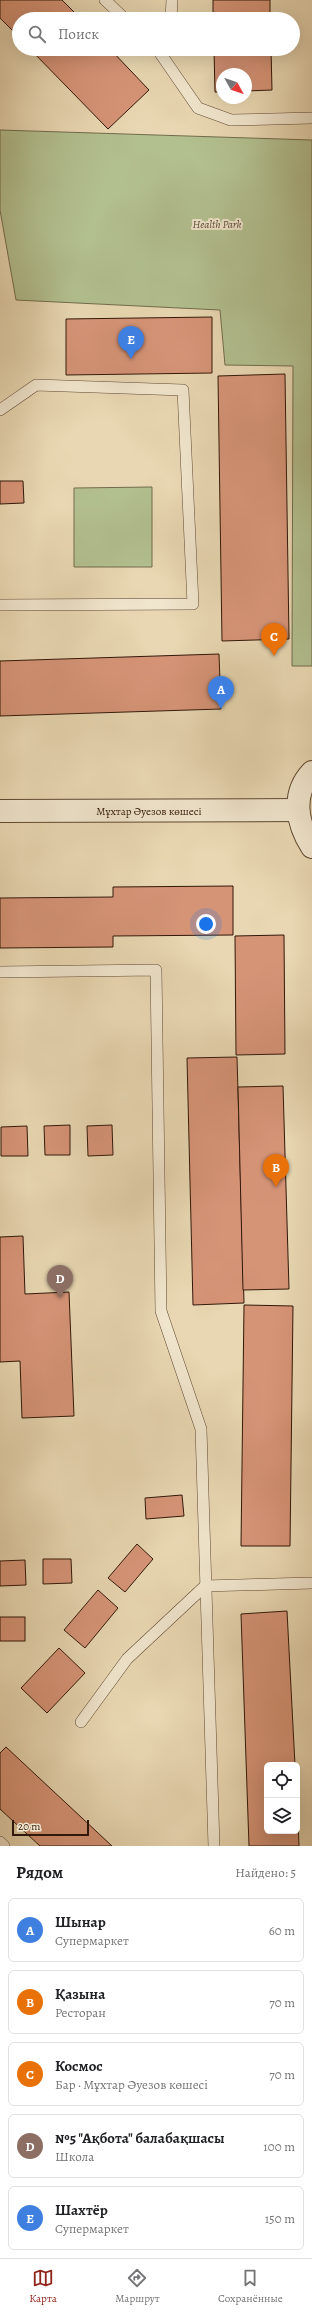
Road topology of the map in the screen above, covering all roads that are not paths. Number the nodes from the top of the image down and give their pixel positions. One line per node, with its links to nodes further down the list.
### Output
1 (105, 0): 3 (lane)
2 (172, 0): 4 (lane)
3 (118, 12)
4 (171, 12)
5 (164, 56): 6 (lane)
6 (312, 118)
7 (0, 410): 8 (lane)
8 (0, 605)
9 (312, 772): 10 (street)
10 (298, 810): 11 (street, Мұхтар Әуезов көшесі); 12 (street)
11 (0, 811)
12 (312, 847)
13 (0, 972): 15 (lane)
14 (312, 1583): 15 (lane)
15 (206, 1586): 16 (lane); 19 (lane)
16 (81, 1722)
17 (0, 1842): 18 (lane)
18 (4, 1846)
19 (214, 1846)

